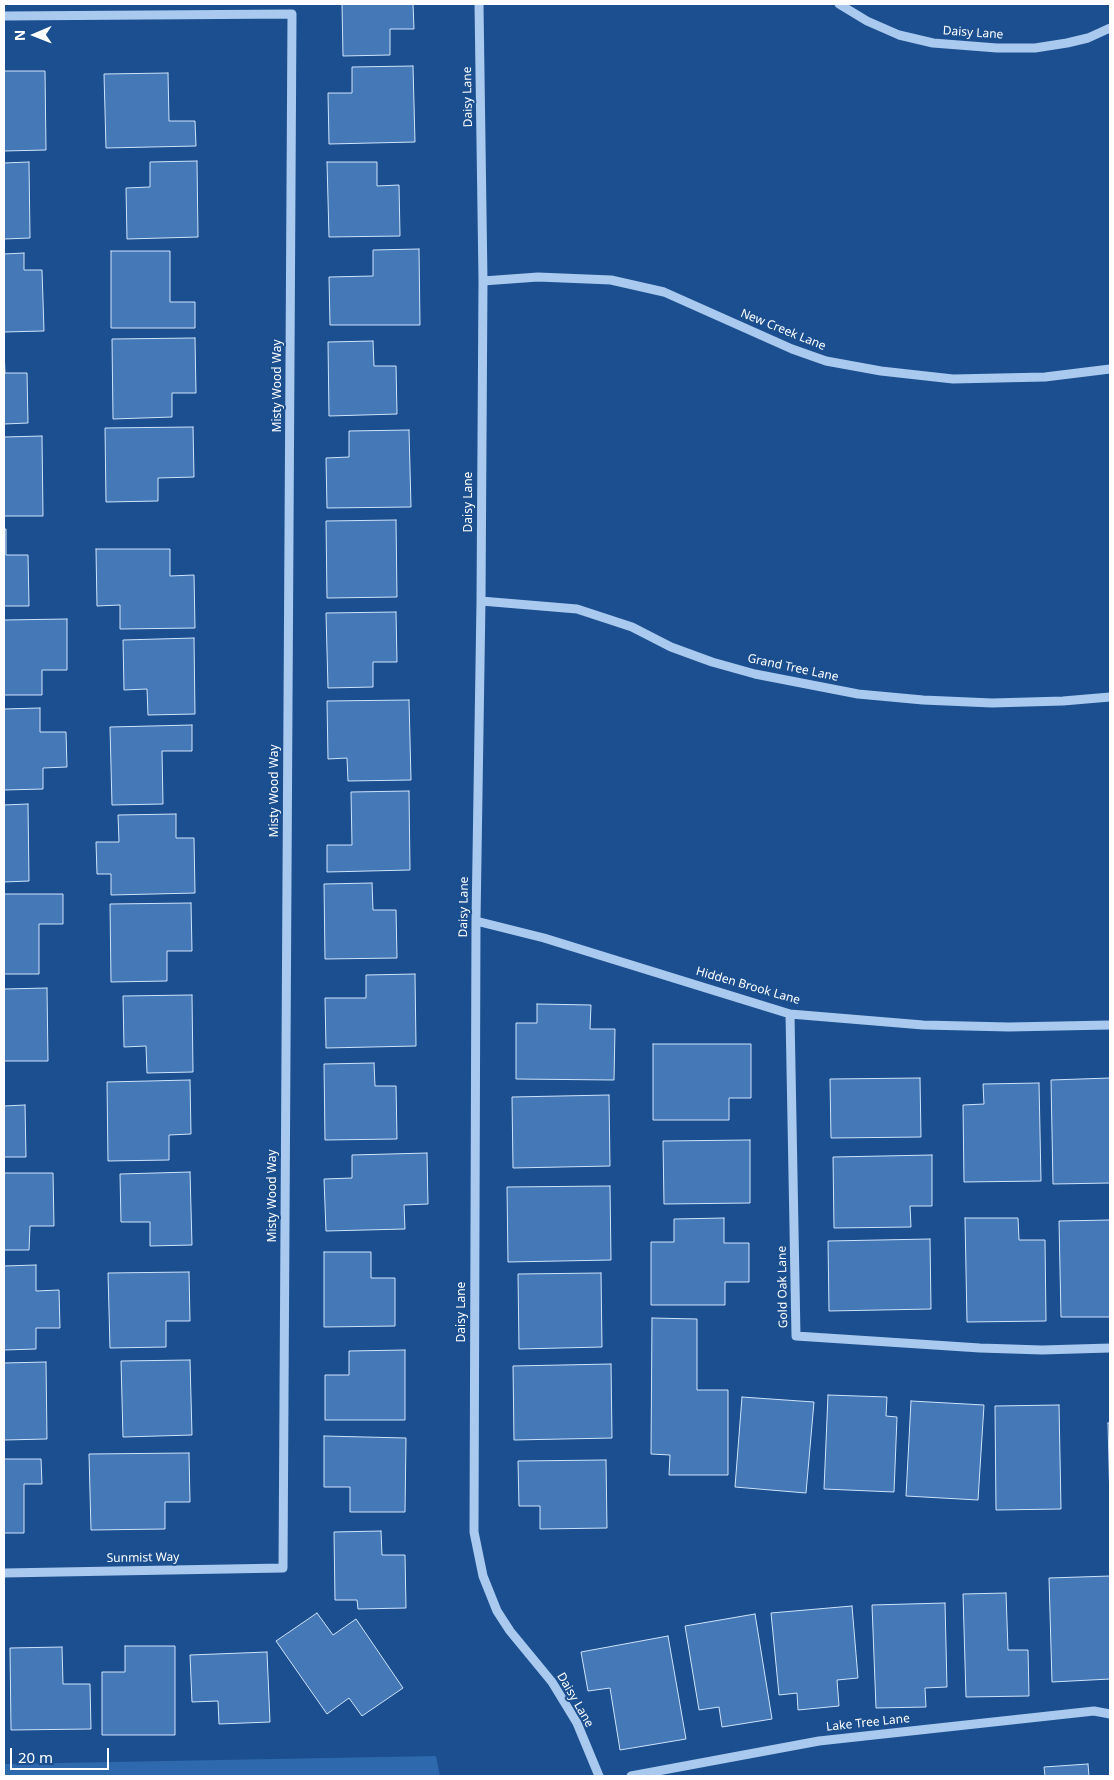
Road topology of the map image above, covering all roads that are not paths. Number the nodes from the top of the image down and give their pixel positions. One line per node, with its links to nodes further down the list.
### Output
1 (479, 4): 5 (street, Daisy Lane)
2 (839, 4): 4 (street, Daisy Lane)
3 (4, 16): 13 (street, Misty Wood Way)
4 (1110, 28)
5 (483, 280): 6 (street, New Creek Lane); 7 (street, Daisy Lane)
6 (1110, 369)
7 (482, 601): 8 (street, Grand Tree Lane); 9 (street, Daisy Lane)
8 (1110, 697)
9 (476, 921): 10 (street, Hidden Brook Lane); 16 (street, Daisy Lane)
10 (790, 1014): 11 (street, Hidden Brook Lane); 12 (street, Gold Oak Lane)
11 (1110, 1025)
12 (1110, 1348)
13 (283, 1568): 14 (street, Sunmist Way)
14 (4, 1574)
15 (1110, 1714): 17 (street, Lake Tree Lane)
16 (599, 1776)
17 (631, 1776)

